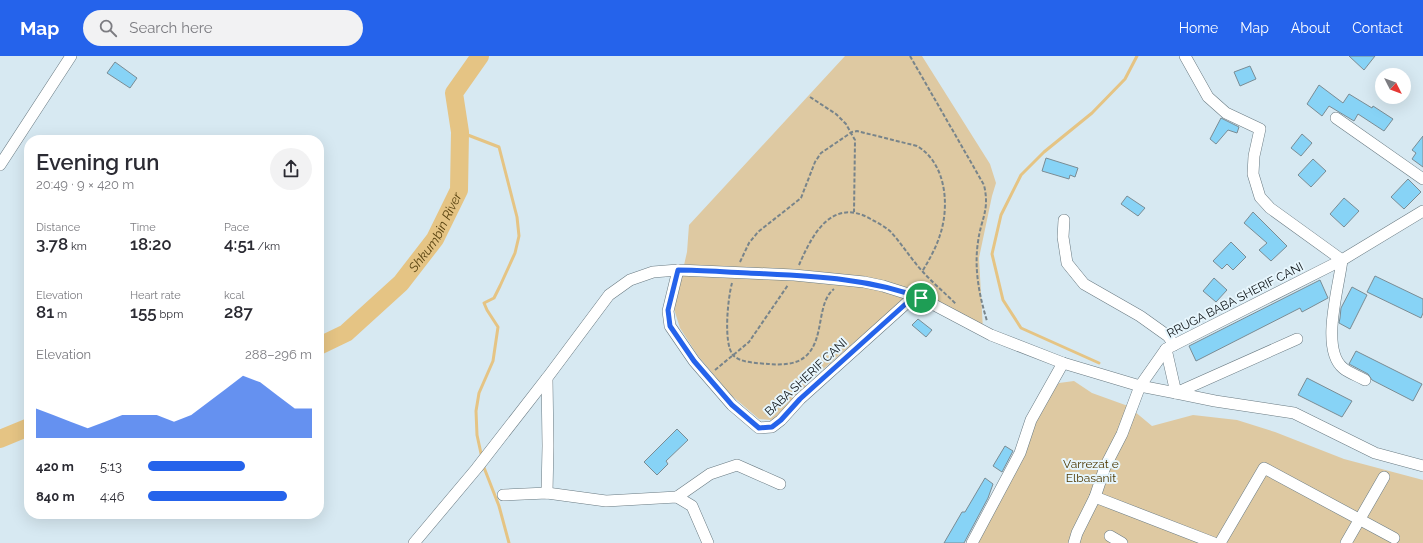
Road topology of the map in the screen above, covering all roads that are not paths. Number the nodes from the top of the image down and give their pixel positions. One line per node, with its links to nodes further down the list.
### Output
1 (72, 56): 4 (street)
2 (1185, 56): 8 (street)
3 (1336, 118): 5 (street)
4 (0, 165)
5 (1423, 180)
6 (1423, 211): 8 (street, RRUGA BABA SHERIF CANI)
7 (1064, 220): 12 (street)
8 (1342, 260): 12 (street, RRUGA BABA SHERIF CANI); 15 (street)
9 (678, 270): 10 (street); 10 (street, BABA SHERIF CANI); 14 (street)
10 (921, 298): 13 (street)
11 (1297, 339): 17 (street)
12 (1170, 347): 16 (street, RRUGA BABA SHERIF CANI); 17 (street)
13 (1063, 364): 16 (street); 30 (street)
14 (547, 378): 21 (street); 28 (street)
15 (1365, 380)
16 (1140, 386): 17 (street); 24 (street, RRUGA BABA SHERIF CANI)
17 (1176, 393): 18 (street)
18 (1423, 466)
19 (1384, 477): 25 (street)
20 (780, 484): 23 (street)
21 (547, 493): 22 (street); 23 (street)
22 (503, 495)
23 (677, 497): 29 (street)
24 (1095, 497): 31 (street, RRUGA BABA SHERIF CANI); 33 (street)
25 (1359, 520): 27 (street); 34 (street); 35 (street)
26 (1110, 536): 32 (street)
27 (1394, 538)
28 (414, 543)
29 (708, 543)
30 (972, 543)
31 (1074, 543)
32 (1122, 543)
33 (1214, 543)
34 (1220, 543)
35 (1346, 543)

